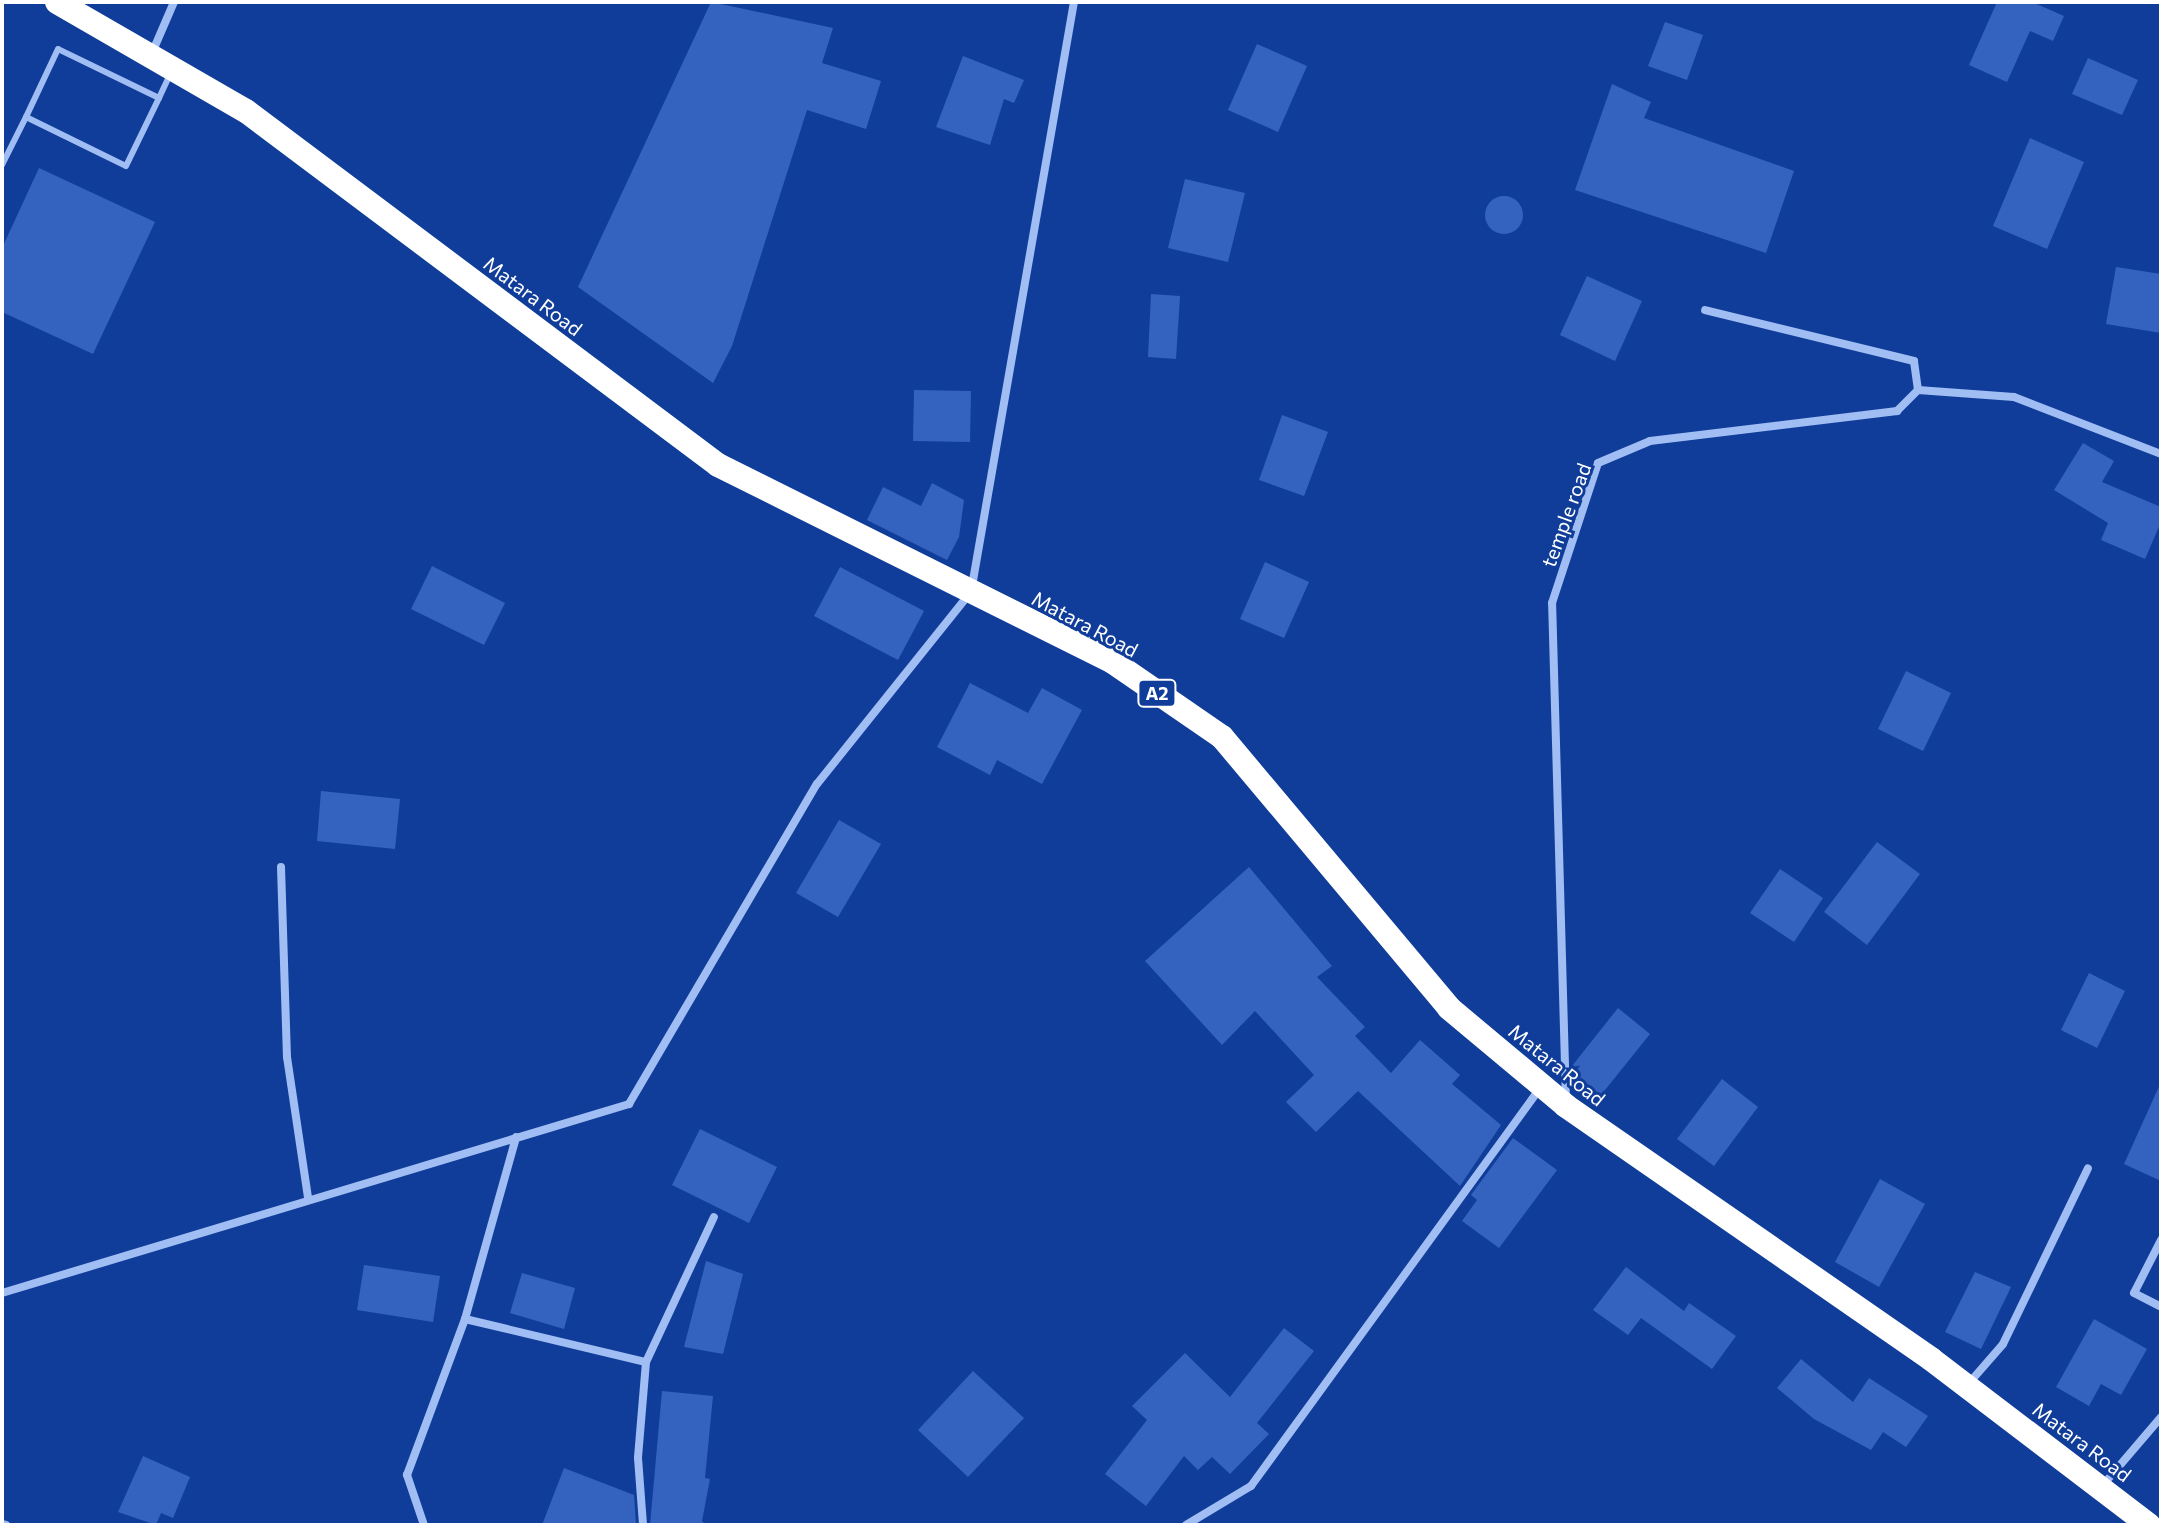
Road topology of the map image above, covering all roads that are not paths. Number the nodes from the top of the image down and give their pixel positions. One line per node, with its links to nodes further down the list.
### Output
1 (57, 2): 4 (highway, Matara Road / A2)
2 (174, 2): 4 (street)
3 (1074, 2): 12 (street)
4 (151, 57): 5 (highway, Matara Road / A2)
5 (172, 69): 6 (lane); 12 (highway, Matara Road / A2)
6 (159, 98): 7 (lane); 7 (lane)
7 (26, 117): 8 (lane)
8 (2, 165)
9 (1705, 310): 10 (street)
10 (1918, 390): 11 (street); 15 (street, temple road)
11 (2161, 454)
12 (971, 592): 14 (highway, Matara Road / A2); 16 (street)
13 (281, 867): 18 (street)
14 (1542, 1086): 15 (highway, Matara Road / A2); 30 (street)
15 (1566, 1106): 25 (highway, Matara Road / A2)
16 (516, 1137): 18 (street); 23 (street)
17 (2088, 1168): 25 (street)
18 (308, 1198): 21 (street)
19 (714, 1217): 24 (street)
20 (2161, 1240): 22 (street)
21 (2, 1293)
22 (2161, 1307)
23 (465, 1319): 24 (street); 28 (street)
24 (646, 1362): 29 (street)
25 (1966, 1386): 27 (highway, Matara Road / A2)
26 (2161, 1417): 27 (street)
27 (2103, 1486): 31 (highway, Matara Road / A2)
28 (424, 1525)
29 (643, 1525)
30 (1186, 1525)
31 (2149, 1525)

